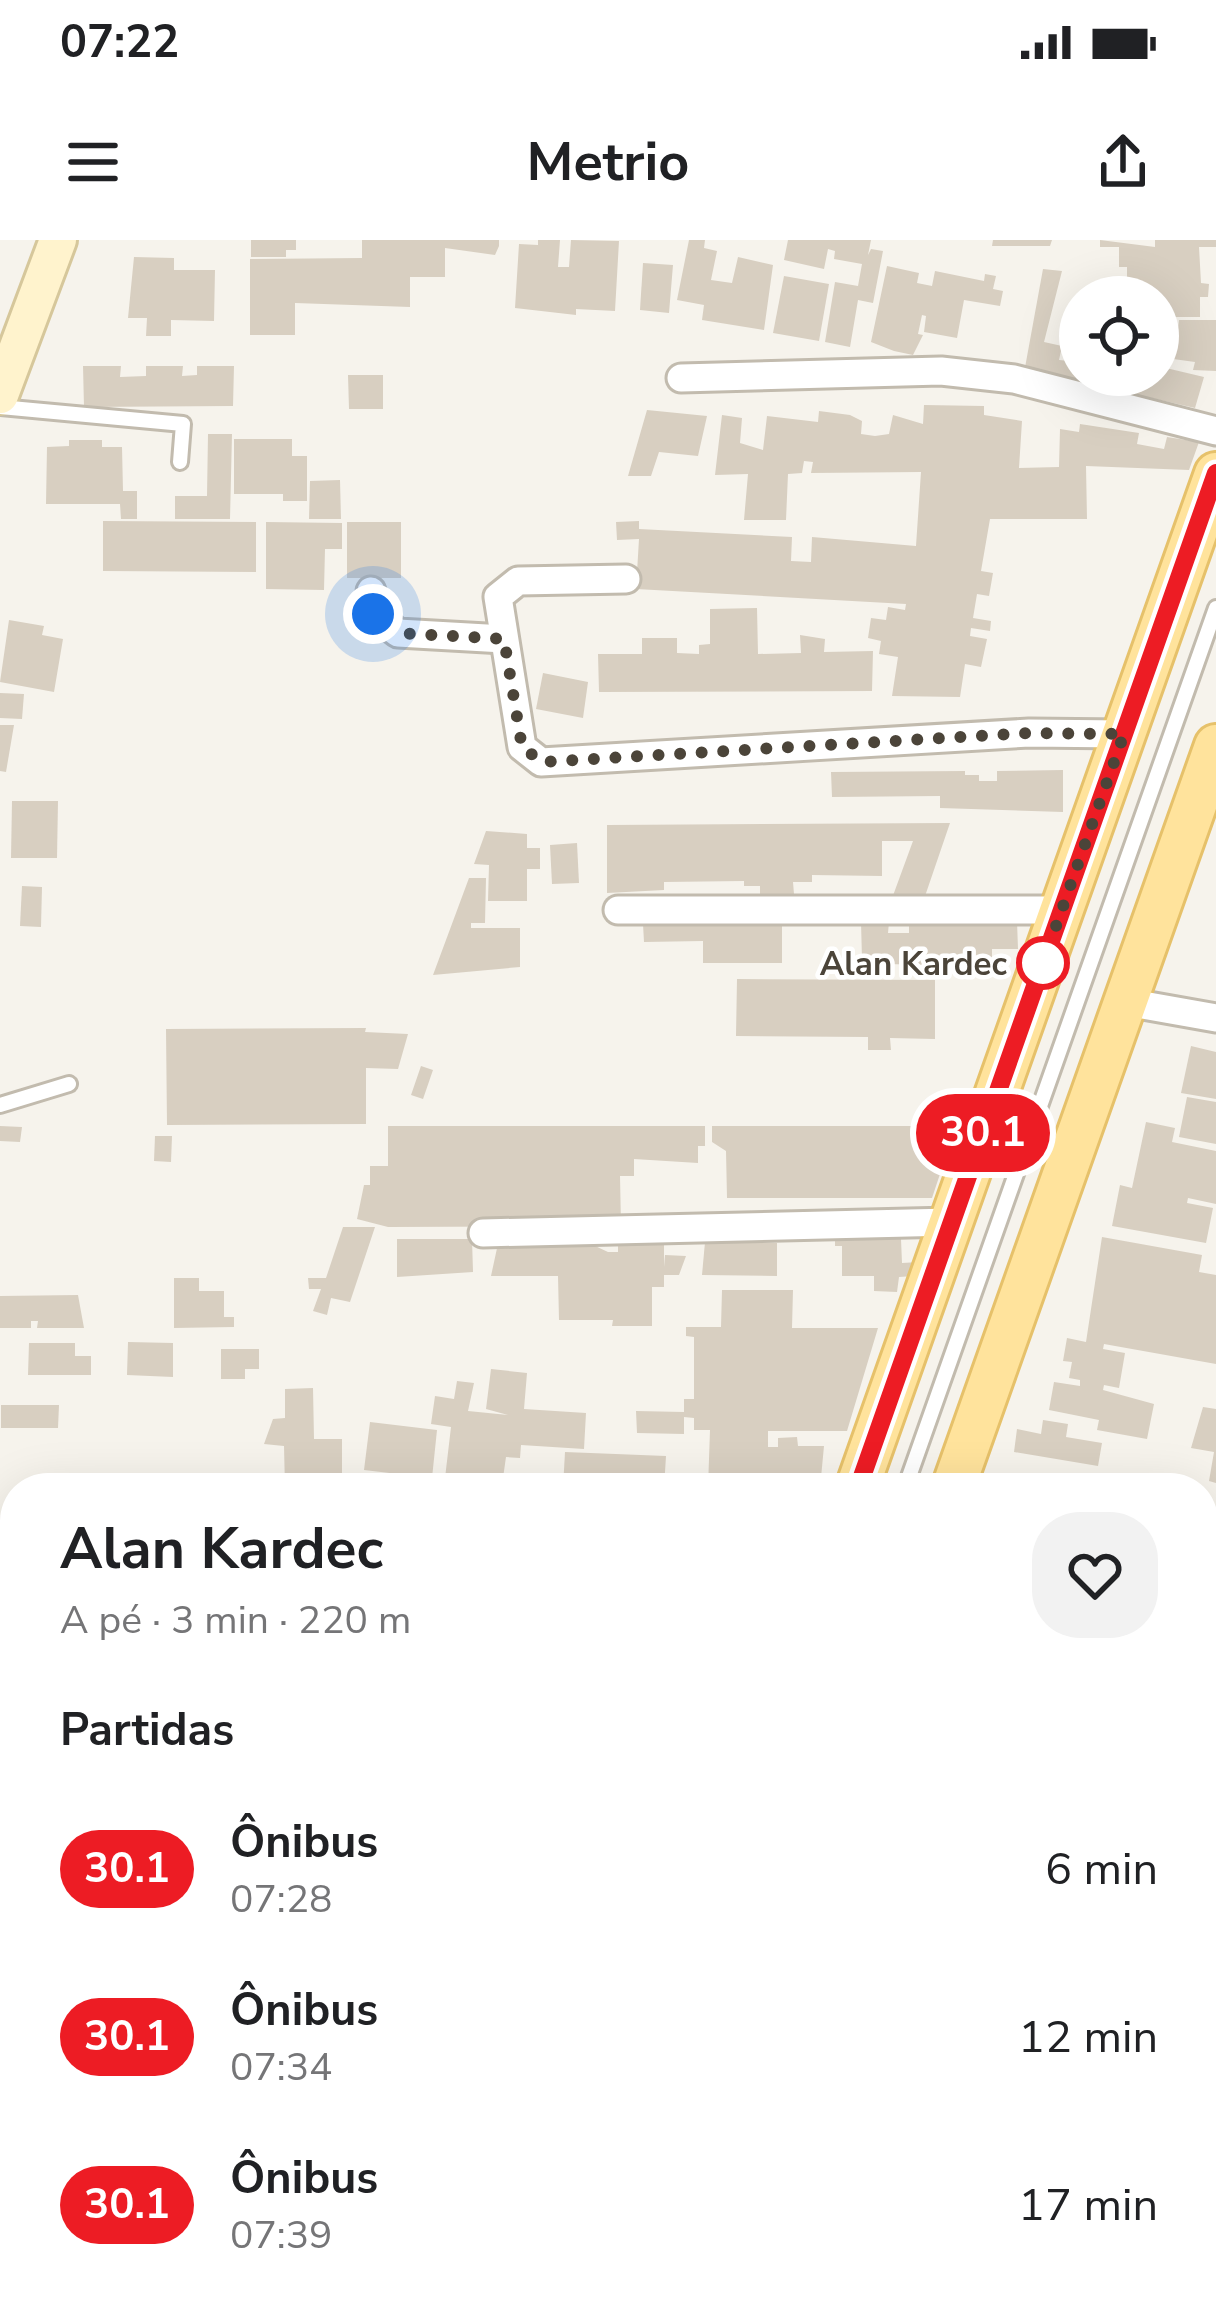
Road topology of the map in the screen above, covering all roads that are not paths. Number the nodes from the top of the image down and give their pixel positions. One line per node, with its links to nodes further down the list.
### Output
1 (58, 240): 3 (street)
2 (681, 378): 5 (street)
3 (0, 395)
4 (0, 407): 6 (lane)
5 (1216, 431)
6 (180, 462)
7 (1216, 473): 12 (main road)
8 (626, 579): 11 (street)
9 (371, 591): 11 (street)
10 (1216, 608): 23 (lane)
11 (504, 639): 12 (street)
12 (1124, 734): 15 (main road)
13 (1216, 746): 16 (main road)
14 (619, 910): 15 (street)
15 (1062, 910): 20 (main road)
16 (1126, 1002): 17 (street); 24 (main road)
17 (1216, 1018)
18 (69, 1084): 19 (lane)
19 (0, 1105)
20 (951, 1222): 21 (street); 22 (main road)
21 (483, 1233)
22 (862, 1473)
23 (910, 1473)
24 (957, 1473)

